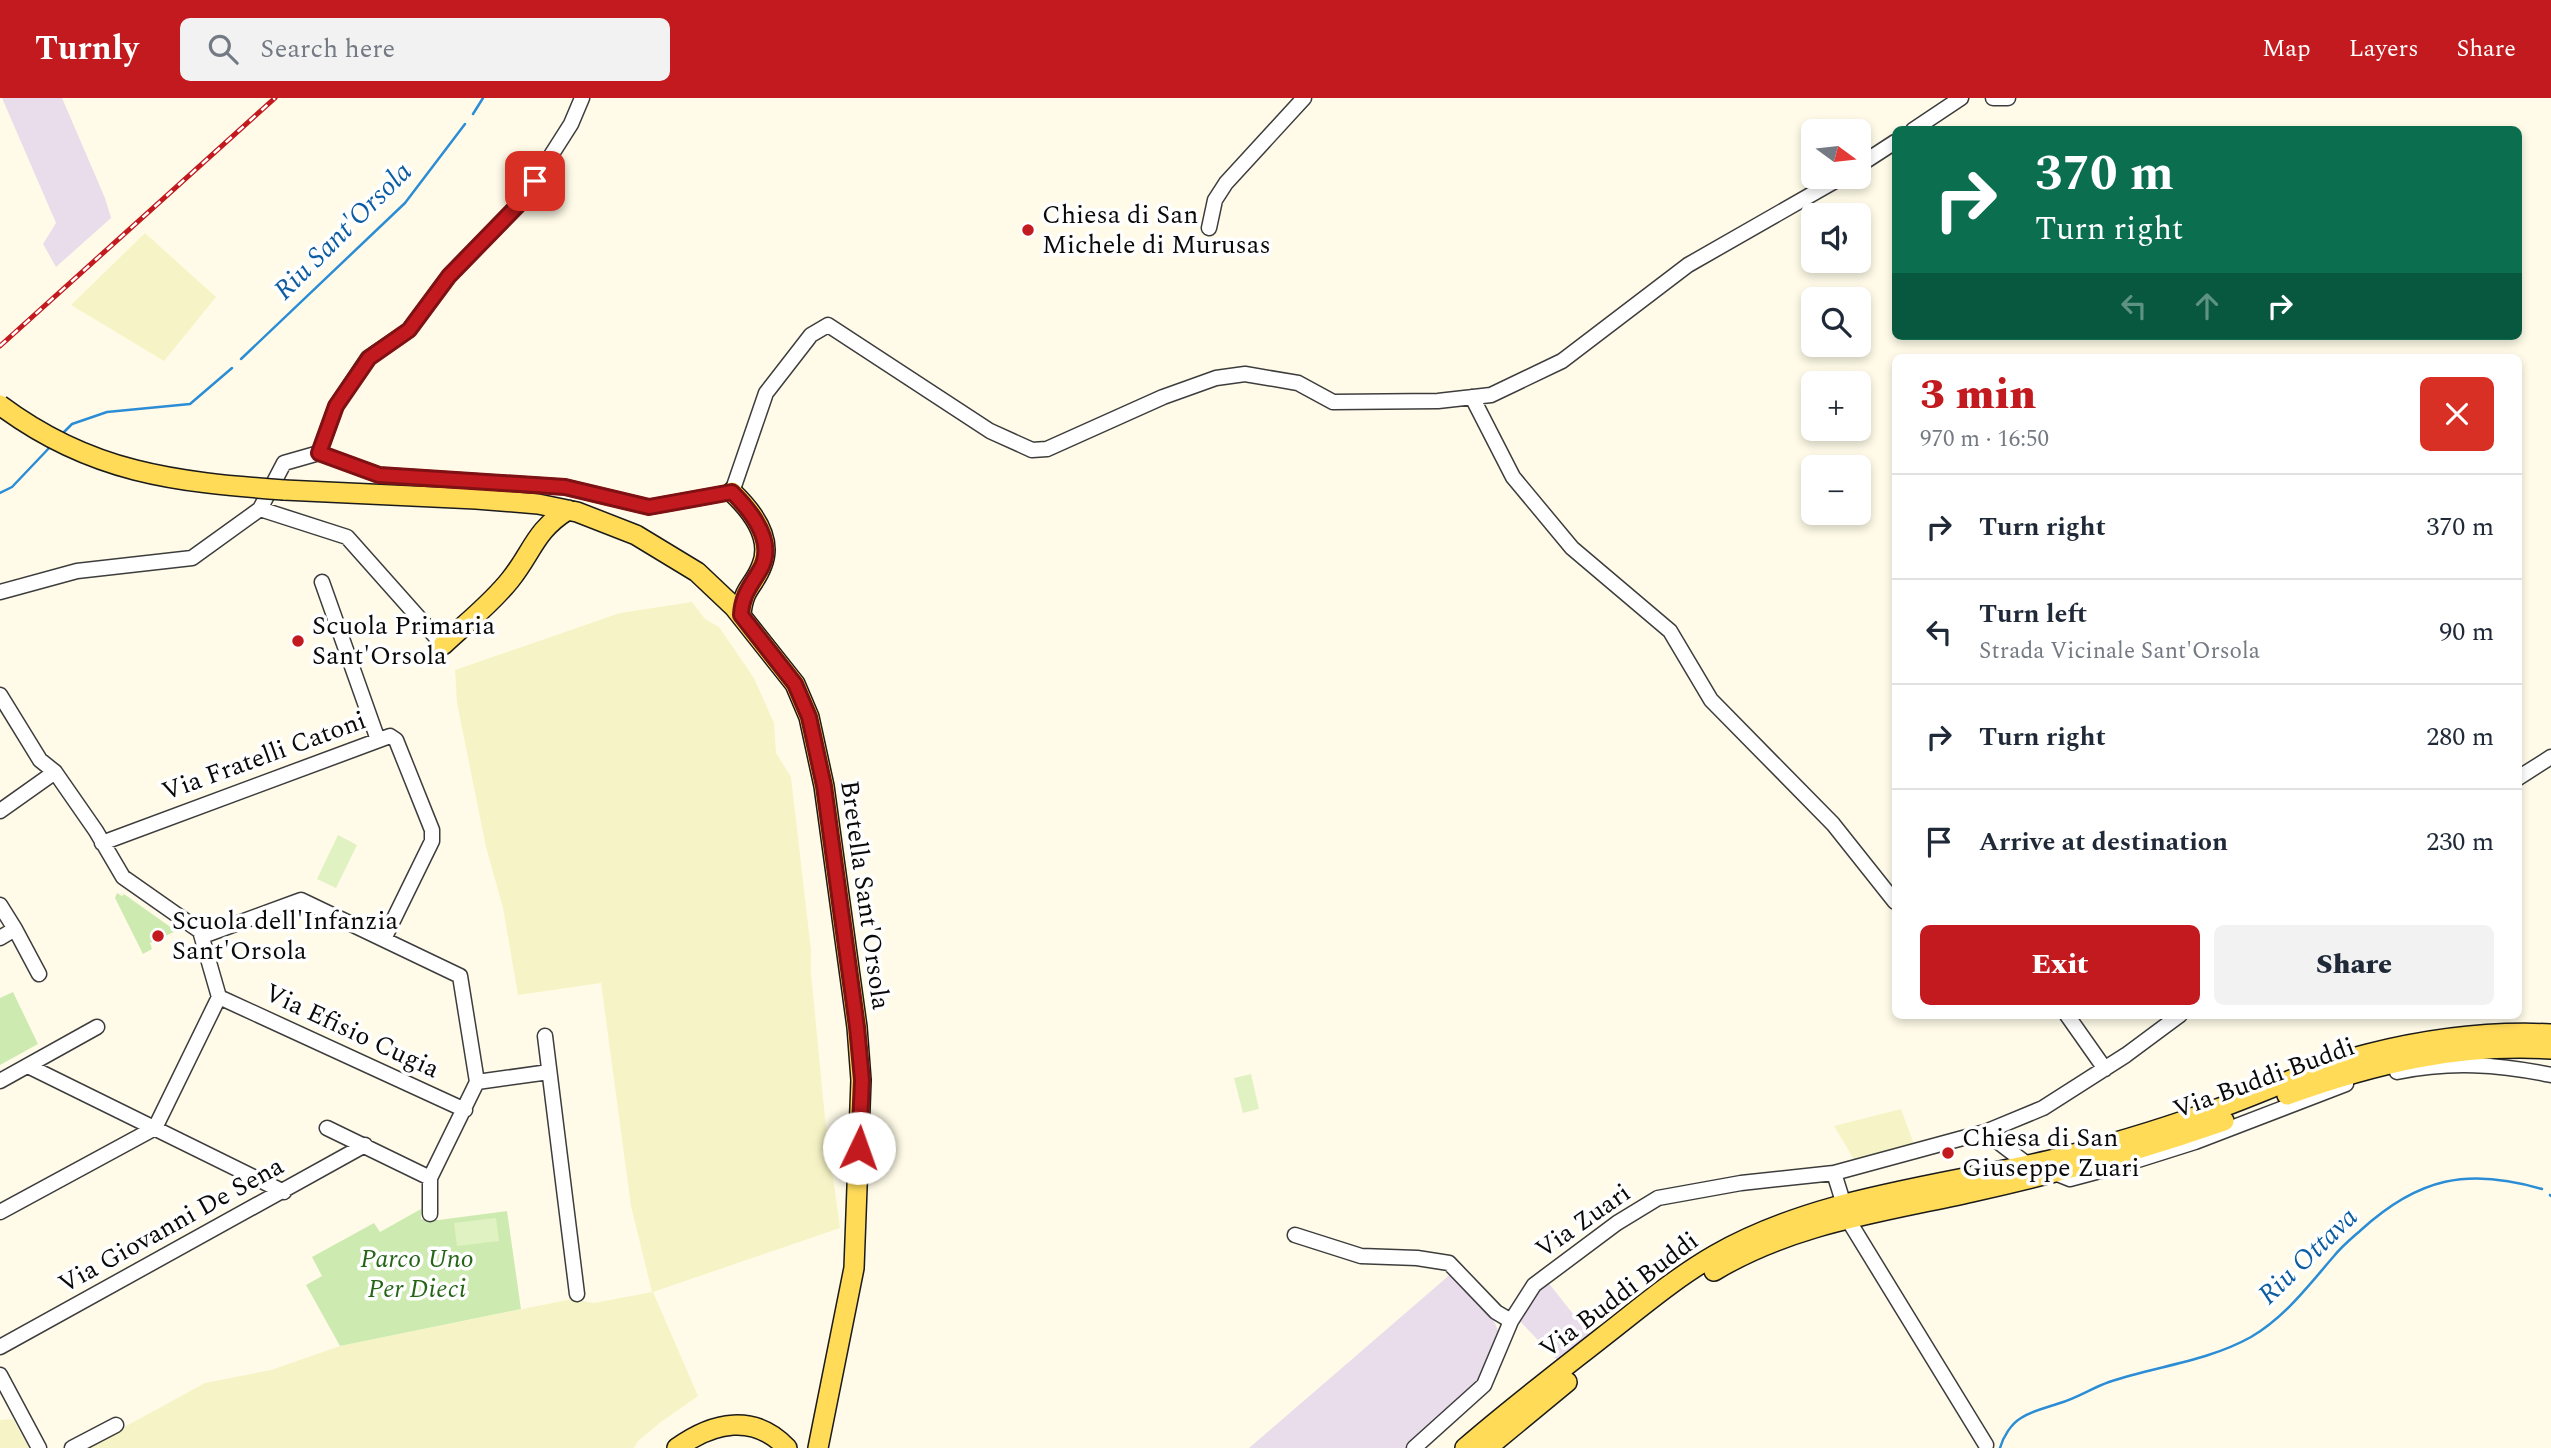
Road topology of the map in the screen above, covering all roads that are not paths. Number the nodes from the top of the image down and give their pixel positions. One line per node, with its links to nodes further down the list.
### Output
1 (582, 98): 13 (street)
2 (1304, 98): 10 (street)
3 (1961, 98): 6 (street)
4 (1993, 98): 5 (street)
5 (2008, 98)
6 (1919, 126)
7 (1892, 144): 8 (street)
8 (1871, 158)
9 (1821, 189): 11 (street)
10 (1209, 228)
11 (1472, 397): 14 (street); 32 (street)
12 (0, 405): 15 (main road, Bretella Sant'Orsola, bridge)
13 (319, 453): 14 (street); 16 (street)
14 (732, 492): 19 (main road)
15 (519, 503): 17 (main road, Bretella Sant'Orsola); 18 (main road)
16 (260, 509): 21 (street); 24 (street)
17 (568, 510): 18 (main road); 22 (main road, Bretella Sant'Orsola)
18 (536, 537): 24 (main road)
19 (753, 580): 22 (main road); 23 (main road)
20 (322, 582): 26 (street)
21 (0, 592)
22 (719, 593): 23 (main road, Bretella Sant'Orsola)
23 (741, 615): 76 (main road, Bretella Sant'Orsola)
24 (443, 645)
25 (0, 695): 28 (street)
26 (378, 740): 31 (street, Via Fratelli Catoni); 37 (street, Via Fratelli Catoni)
27 (2551, 757): 29 (street)
28 (55, 772): 30 (street); 31 (street)
29 (2522, 775)
30 (0, 811)
31 (102, 843): 35 (street)
32 (1892, 898)
33 (0, 905): 34 (street)
34 (15, 929): 36 (street); 38 (street)
35 (203, 936): 37 (street, Via Efisio Cugia); 39 (street)
36 (0, 938)
37 (384, 939): 51 (street, Via Efisio Cugia)
38 (39, 974)
39 (219, 997): 52 (street, Via Efisio Cugia); 53 (street)
40 (2070, 1019): 47 (street)
41 (2174, 1019): 47 (street, Via Zuari)
42 (97, 1027): 45 (street)
43 (545, 1036): 48 (street)
44 (2547, 1043): 46 (street); 57 (main road, Via Buddi Buddi); 59 (main road, Via Buddi Buddi)
45 (29, 1066): 50 (street); 53 (street)
46 (2504, 1066): 49 (street); 59 (street)
47 (2105, 1069): 55 (street, Via Zuari)
48 (549, 1072): 51 (street); 66 (street)
49 (2551, 1075)
50 (0, 1082)
51 (477, 1082): 52 (street)
52 (465, 1110): 60 (street)
53 (155, 1128): 61 (street); 62 (street)
54 (327, 1128): 56 (street)
55 (1985, 1132): 57 (street); 58 (street, Via Zuari)
56 (365, 1145): 60 (street); 61 (street, Via Giovanni De Sena)
57 (2027, 1164): 63 (main road, Via Buddi Buddi)
58 (1834, 1173): 63 (street); 67 (street, Via Zuari)
59 (2063, 1176): 63 (main road, Via Buddi Buddi)
60 (430, 1178): 64 (street)
61 (284, 1192): 68 (street, Via Giovanni De Sena)
62 (0, 1212)
63 (1846, 1212): 71 (street); 78 (main road, Via Buddi Buddi); 79 (main road, Via Buddi Buddi)
64 (430, 1214)
65 (1295, 1235): 67 (street)
66 (577, 1294)
67 (1511, 1321): 77 (street, Via Zuari)
68 (0, 1347)
69 (0, 1375): 72 (street)
70 (116, 1425): 73 (street)
71 (1986, 1446)
72 (39, 1448)
73 (72, 1448)
74 (677, 1448): 75 (main road)
75 (787, 1448)
76 (818, 1448)
77 (1413, 1448)
78 (1465, 1448)
79 (1487, 1448)

